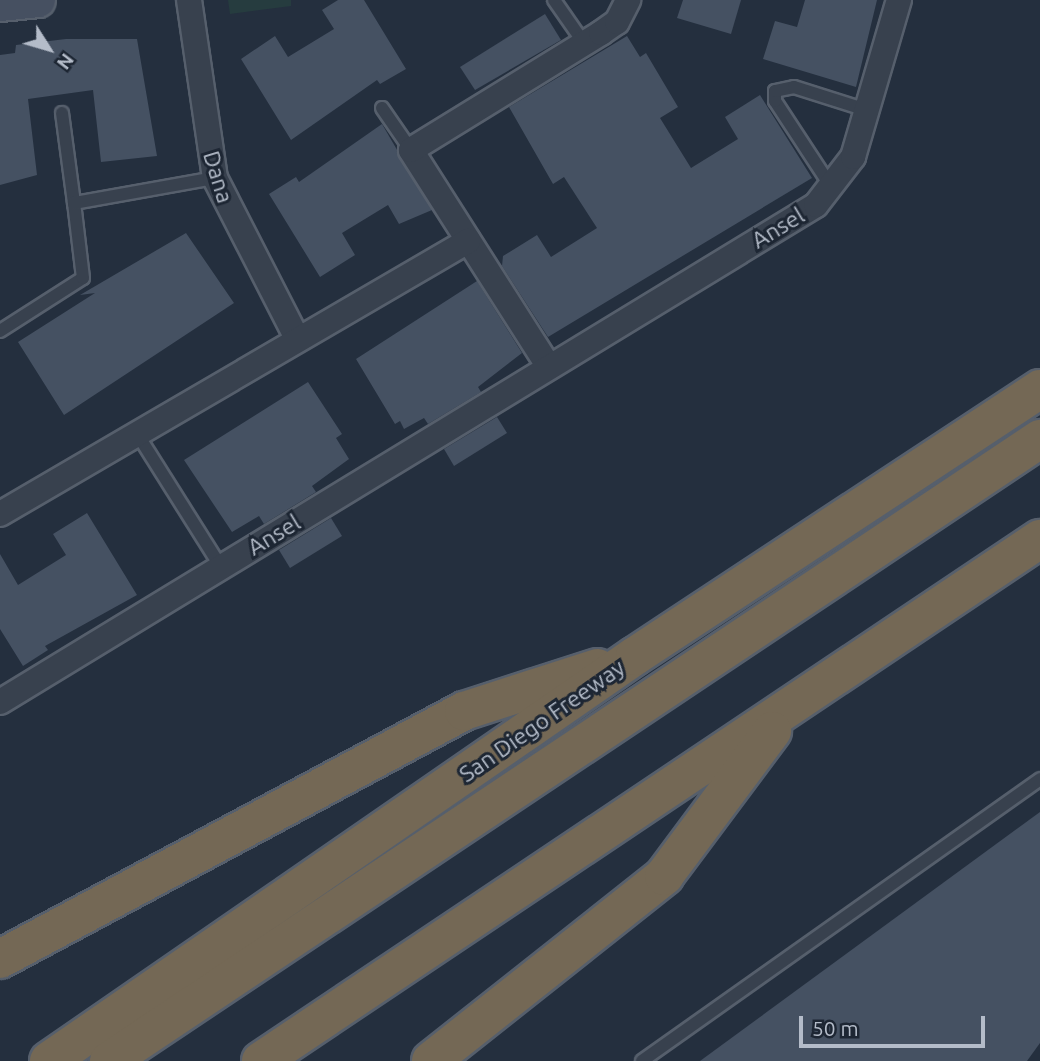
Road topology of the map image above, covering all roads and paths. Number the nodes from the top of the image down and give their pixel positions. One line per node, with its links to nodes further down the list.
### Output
1 (38, 0): 6 (street)
2 (189, 0): 12 (street, Dana)
3 (554, 0): 7 (lane)
4 (628, 0): 7 (street)
5 (899, 0): 9 (street, Ansel)
6 (0, 5)
7 (584, 43): 11 (street)
8 (382, 108): 11 (lane)
9 (867, 110): 13 (street, Ansel); 13 (lane)
10 (62, 113): 14 (lane)
11 (411, 150): 15 (street)
12 (215, 178): 14 (lane); 17 (street, Dana)
13 (832, 189): 18 (street, Ansel)
14 (74, 203): 16 (lane)
15 (468, 241): 17 (street); 18 (street)
16 (0, 331)
17 (297, 338): 20 (street)
18 (549, 367): 24 (street, Ansel)
19 (1040, 388): 25 (highway, San Diego Freeway)
20 (136, 432): 22 (street); 24 (lane)
21 (1040, 439): 31 (highway)
22 (0, 514)
23 (1040, 539): 27 (highway)
24 (221, 567): 26 (street, Ansel)
25 (635, 656): 29 (highway); 30 (highway, San Diego Freeway)
26 (0, 702)
27 (788, 709): 32 (highway); 33 (highway)
28 (1040, 779): 34 (lane)
29 (0, 959)
30 (49, 1061)
31 (109, 1061)
32 (261, 1061)
33 (431, 1061)
34 (642, 1061)

